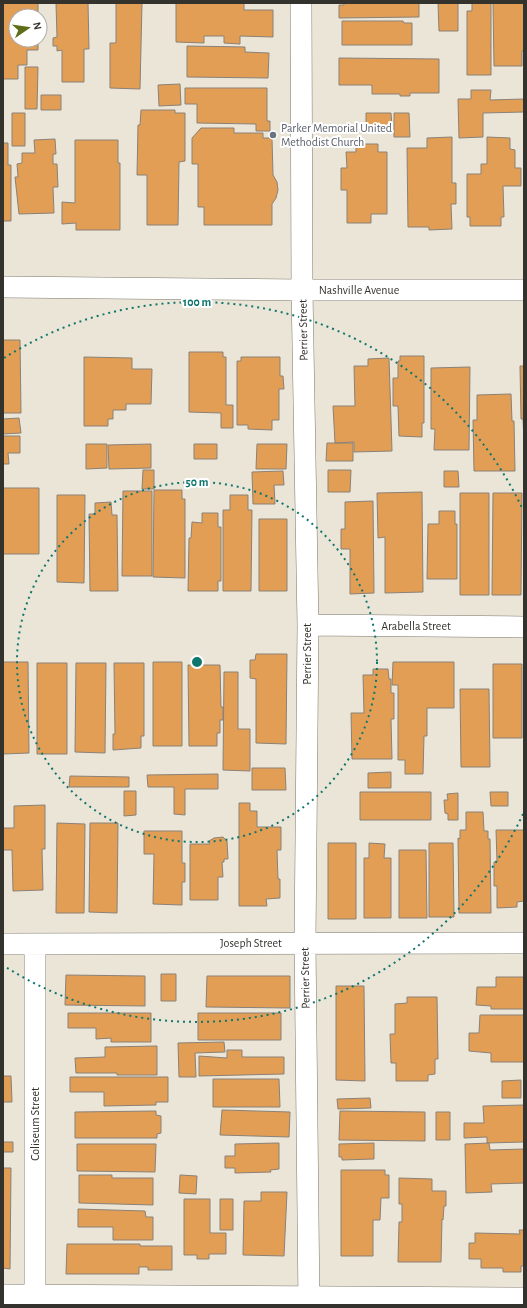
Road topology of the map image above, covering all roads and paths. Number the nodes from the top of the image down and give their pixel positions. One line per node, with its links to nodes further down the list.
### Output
1 (301, 3): 3 (street, Perrier Street)
2 (3, 287): 3 (street, Nashville Avenue)
3 (302, 290): 4 (street, Nashville Avenue); 5 (street, Perrier Street)
4 (524, 290)
5 (308, 626): 6 (street, Arabella Street); 7 (street, Perrier Street)
6 (524, 627)
7 (305, 943): 8 (street, Joseph Street); 10 (street, Joseph Street); 14 (street, Perrier Street)
8 (524, 943)
9 (3, 944): 10 (street, Joseph Street)
10 (35, 944): 13 (street, Coliseum Street)
11 (3, 1296): 13 (street)
12 (524, 1298): 14 (street)
13 (35, 1300): 14 (street)
14 (309, 1300)

